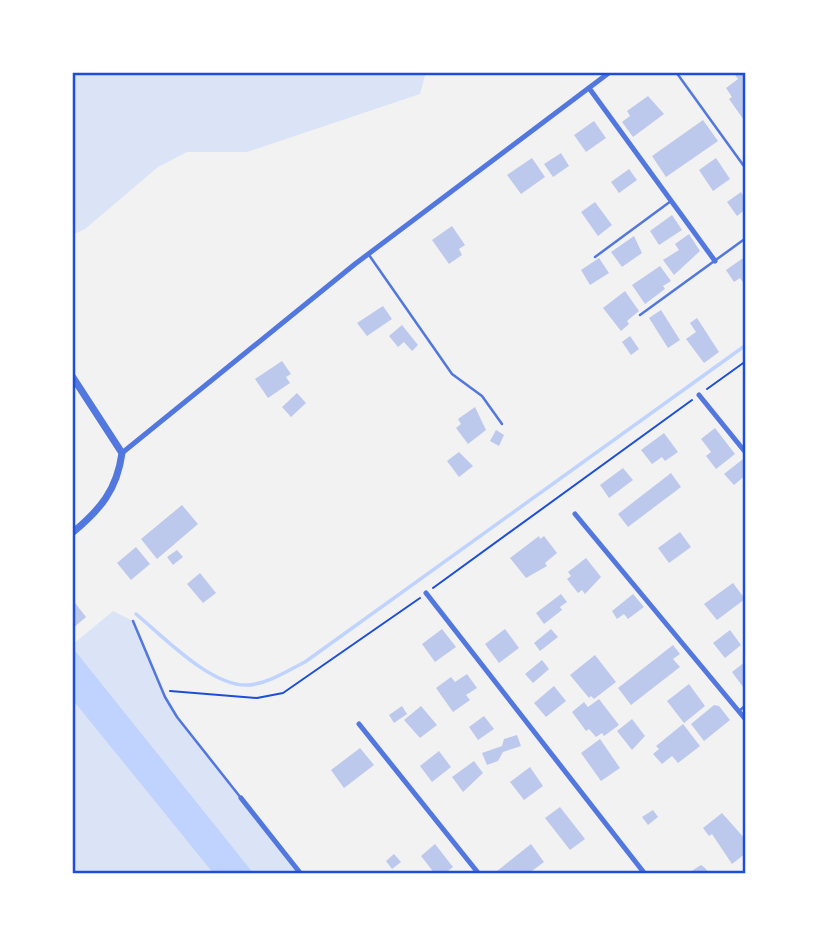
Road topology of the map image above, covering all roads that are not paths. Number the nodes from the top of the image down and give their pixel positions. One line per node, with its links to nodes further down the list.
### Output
1 (610, 72): 3 (street)
2 (676, 72): 4 (lane)
3 (589, 88): 5 (street); 7 (street)
4 (746, 169)
5 (671, 201): 8 (lane); 9 (street)
6 (746, 238): 9 (lane)
7 (368, 254): 13 (lane); 14 (street)
8 (596, 257)
9 (715, 261): 10 (lane)
10 (640, 315)
11 (72, 376): 14 (street)
12 (699, 395): 15 (street)
13 (502, 424)
14 (122, 453): 17 (street)
15 (746, 453)
16 (575, 513): 21 (street)
17 (72, 533)
18 (426, 593): 27 (street)
19 (134, 621): 24 (lane)
20 (746, 705): 21 (lane)
21 (739, 711): 22 (street)
22 (746, 720)
23 (359, 724): 26 (street)
24 (241, 798): 25 (street)
25 (301, 874)
26 (479, 874)
27 (645, 874)

